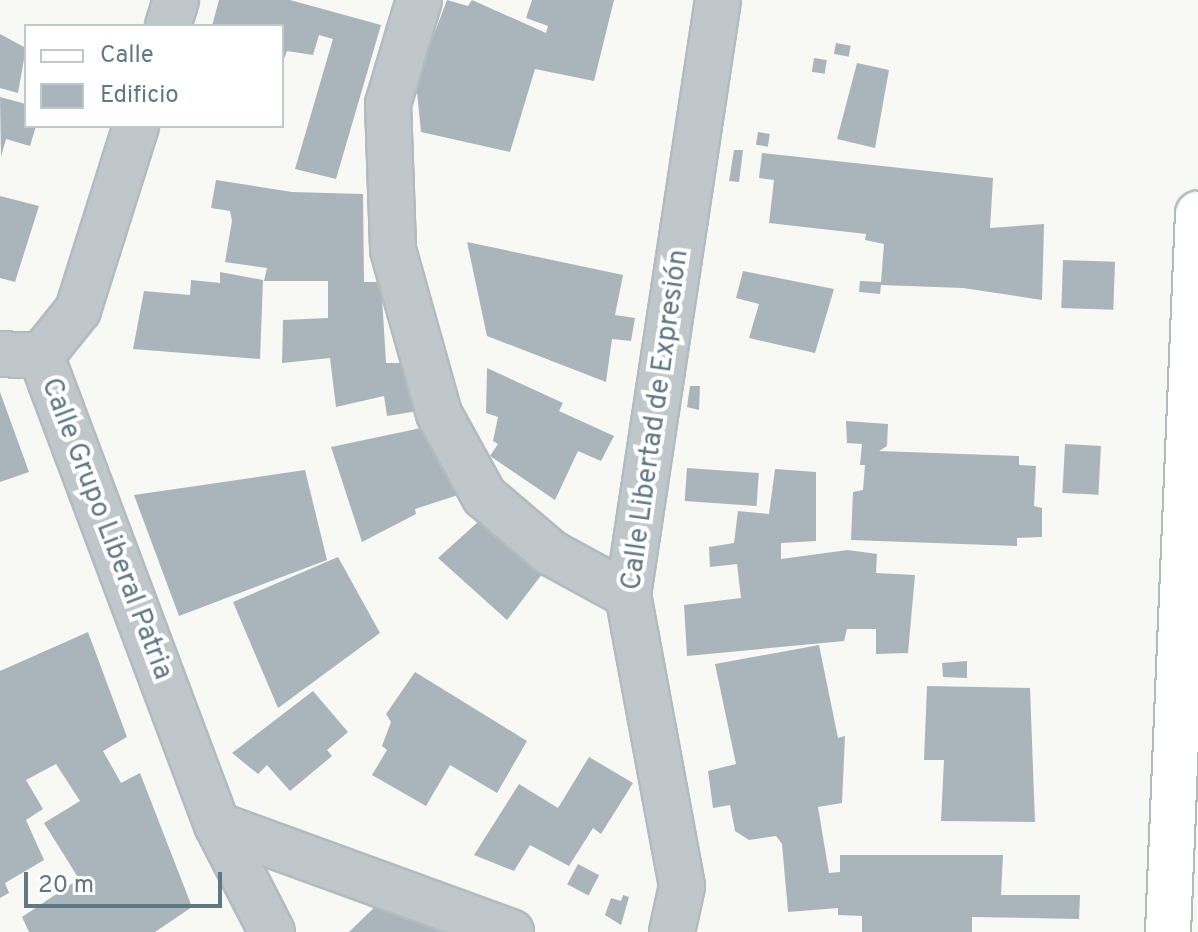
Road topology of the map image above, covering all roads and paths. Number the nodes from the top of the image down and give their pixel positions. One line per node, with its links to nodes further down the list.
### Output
1 (176, 0): 4 (street)
2 (419, 0): 8 (street)
3 (718, 0): 8 (street, Calle Libertad de Expresión)
4 (169, 24)
5 (135, 128): 7 (street, Calle Grupo Liberal Patria)
6 (1198, 214): 13 (street)
7 (21, 355): 9 (street, Calle Grupo Liberal Patria)
8 (628, 595): 12 (street, Calle Libertad de Expresión)
9 (217, 825): 10 (street, Calle Grupo Liberal Patria); 11 (street)
10 (272, 932)
11 (511, 932)
12 (672, 932)
13 (1168, 932)

